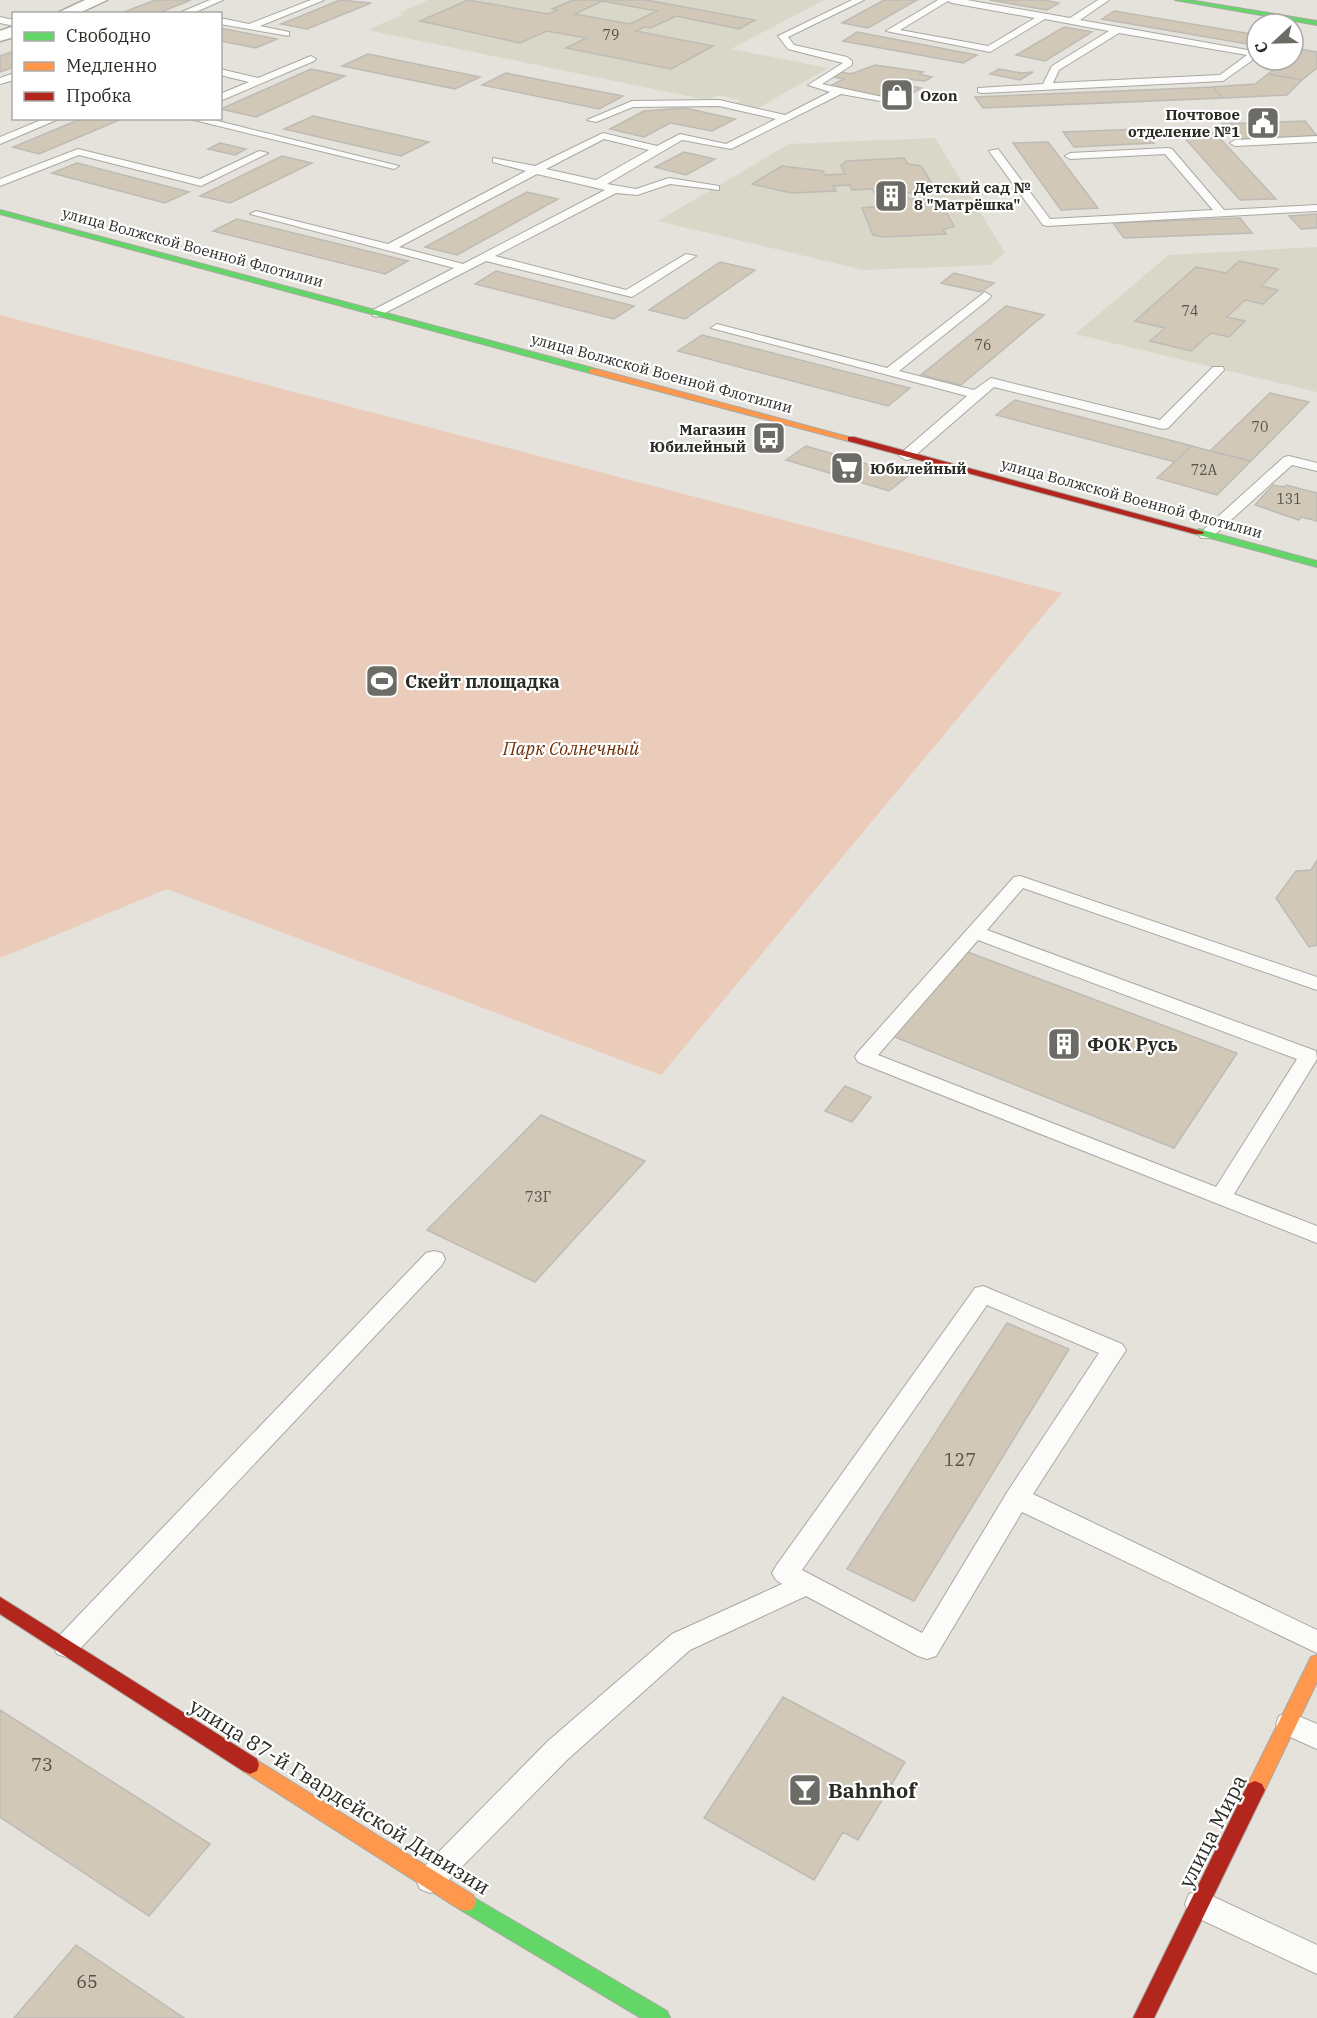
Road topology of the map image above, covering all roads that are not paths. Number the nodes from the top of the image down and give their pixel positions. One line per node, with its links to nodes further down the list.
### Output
1 (99, 0): 9 (street)
2 (218, 0): 10 (lane)
3 (319, 0): 15 (lane)
4 (859, 0): 25 (lane)
5 (944, 0): 12 (lane)
6 (952, 0): 12 (lane)
7 (1104, 0): 14 (lane)
8 (1178, 0): 11 (street)
9 (67, 12)
10 (187, 12)
11 (1245, 13)
12 (1043, 17): 14 (lane)
13 (222, 21): 15 (lane)
14 (1071, 22): 16 (lane)
15 (250, 27): 17 (lane)
16 (1117, 30): 18 (lane); 23 (lane)
17 (286, 34)
18 (1245, 51)
19 (311, 59): 22 (lane)
20 (1245, 61): 23 (lane)
21 (222, 72): 22 (lane)
22 (259, 81): 26 (lane)
23 (1047, 87): 24 (lane)
24 (982, 90)
25 (839, 91): 27 (lane); 28 (lane)
26 (222, 97)
27 (893, 102)
28 (786, 118): 31 (lane); 35 (lane)
29 (51, 120): 33 (lane)
30 (198, 120): 40 (lane)
31 (592, 120)
32 (1317, 139): 34 (lane)
33 (0, 141)
34 (1235, 143)
35 (658, 149): 41 (lane); 43 (lane)
36 (994, 151): 48 (lane)
37 (263, 153): 42 (lane)
38 (1070, 156): 48 (lane)
39 (496, 160): 41 (lane)
40 (394, 166)
41 (536, 170): 43 (lane); 50 (lane)
42 (0, 183)
43 (598, 184): 45 (lane)
44 (715, 188): 45 (lane)
45 (614, 190): 52 (lane)
46 (1317, 208): 48 (lane)
47 (0, 212): 55 (street, улица Волжской Военной Флотилии)
48 (1221, 213)
49 (256, 214): 50 (lane)
50 (389, 248): 53 (lane)
51 (690, 256): 52 (lane)
52 (487, 258): 53 (lane)
53 (467, 268): 55 (lane)
54 (985, 296): 58 (lane)
55 (377, 313): 60 (street, улица Волжской Военной Флотилии)
56 (717, 328): 58 (lane)
57 (1218, 370): 59 (lane)
58 (891, 371): 59 (lane)
59 (977, 395): 60 (lane)
60 (906, 456): 62 (street, улица Волжской Военной Флотилии)
61 (1317, 467): 62 (lane)
62 (1206, 535): 63 (street, улица Волжской Военной Флотилии)
63 (1317, 564)
64 (975, 932): 65 (lane); 66 (lane); 66 (lane)
65 (1317, 984)
66 (1221, 1197): 67 (lane)
67 (1317, 1235)
68 (434, 1258): 73 (lane)
69 (1017, 1498): 70 (lane); 70 (lane); 72 (lane)
70 (807, 1584): 77 (lane)
71 (0, 1605): 73 (street, улица 87-й Гвардейской Дивизии)
72 (1317, 1642)
73 (66, 1646): 77 (street, улица 87-й Гвардейской Дивизии)
74 (1317, 1663): 75 (street, улица Мира)
75 (1289, 1724): 76 (lane); 78 (street, улица Мира)
76 (1317, 1737)
77 (430, 1880): 80 (street, улица 87-й Гвардейской Дивизии)
78 (1199, 1904): 79 (lane); 81 (street, улица Мира)
79 (1317, 1960)
80 (660, 2018)
81 (1143, 2018)

